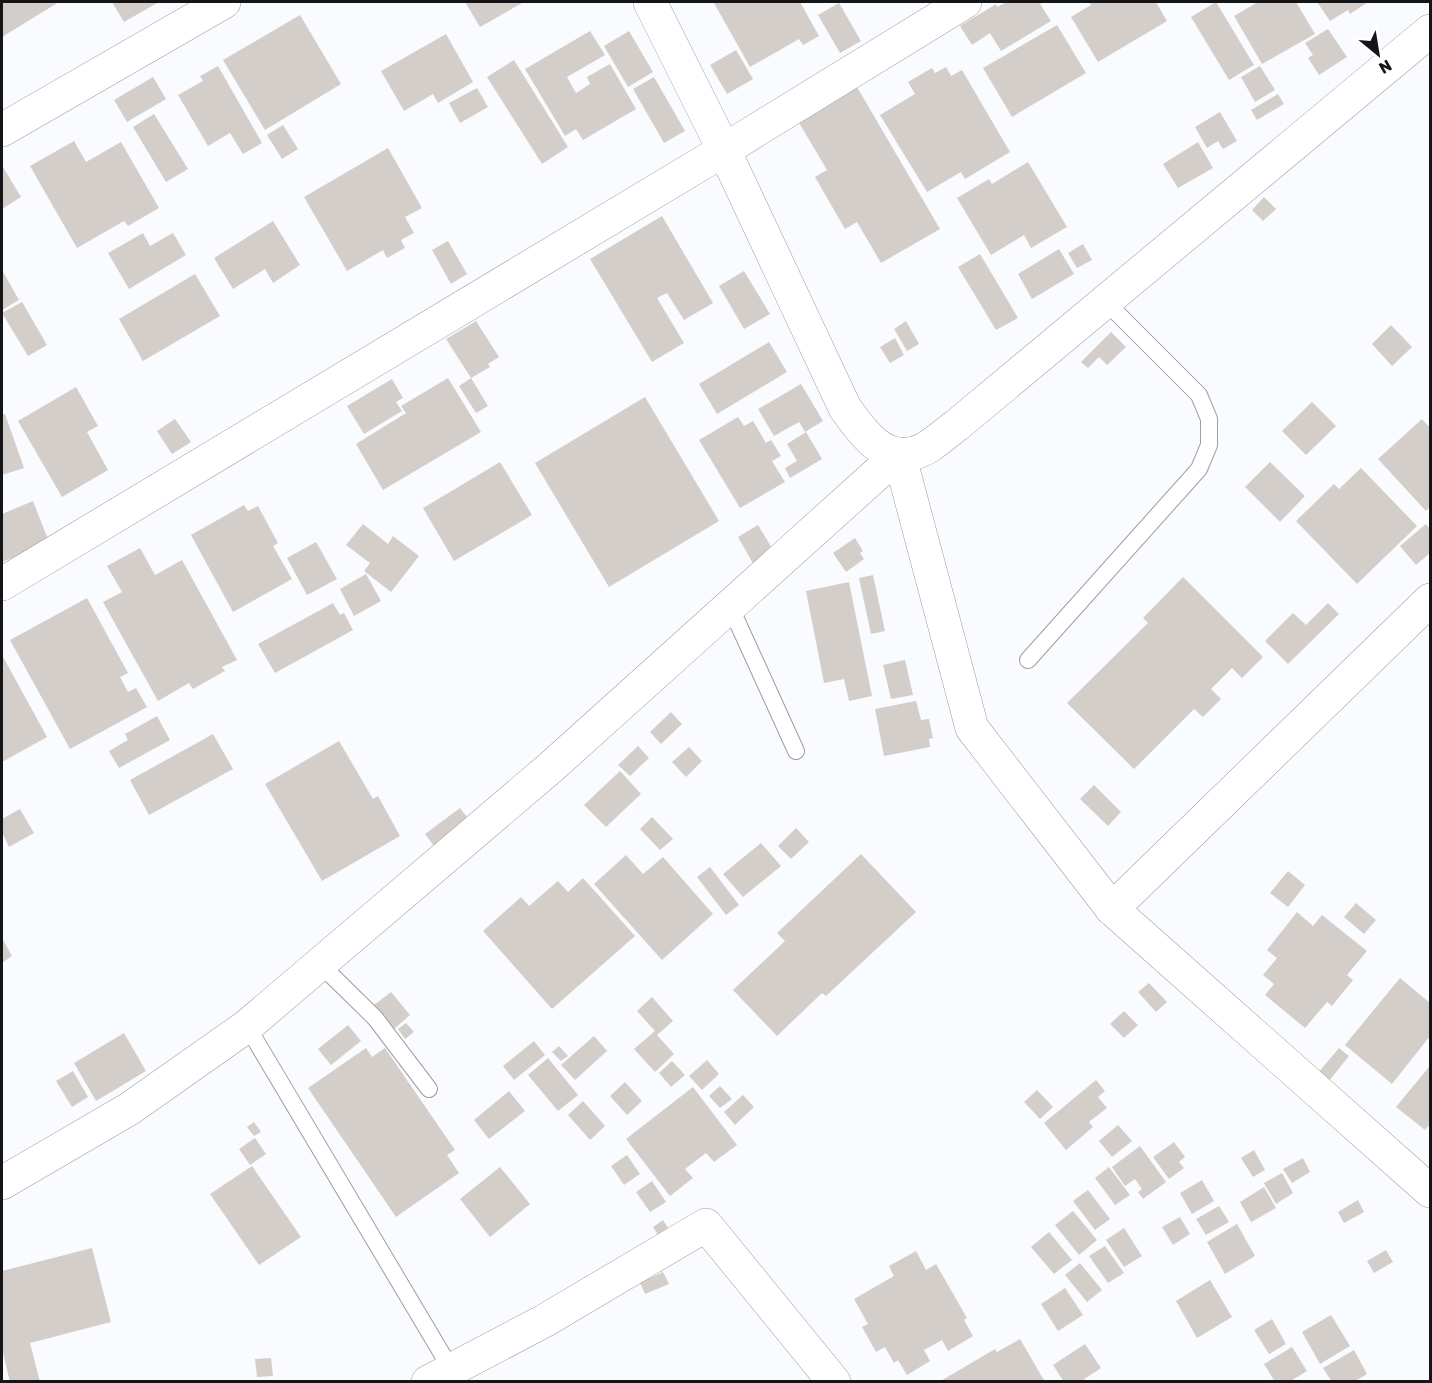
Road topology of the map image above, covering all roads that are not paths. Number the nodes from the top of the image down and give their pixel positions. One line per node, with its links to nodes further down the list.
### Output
1 (224, 2): 5 (street)
2 (650, 2): 6 (street)
3 (965, 2): 6 (street)
4 (1431, 31): 7 (street)
5 (2, 130)
6 (724, 150): 8 (street); 9 (street)
7 (1106, 302): 8 (street); 12 (lane)
8 (899, 454): 11 (street); 14 (street)
9 (2, 584)
10 (1431, 600): 14 (street)
11 (730, 606): 13 (lane); 15 (street)
12 (1028, 660)
13 (796, 751)
14 (1112, 909): 19 (street)
15 (320, 964): 16 (street); 17 (lane)
16 (247, 1026): 18 (street); 20 (lane)
17 (429, 1089)
18 (2, 1183)
19 (1431, 1191)
20 (445, 1377): 21 (street)
21 (834, 1382)

